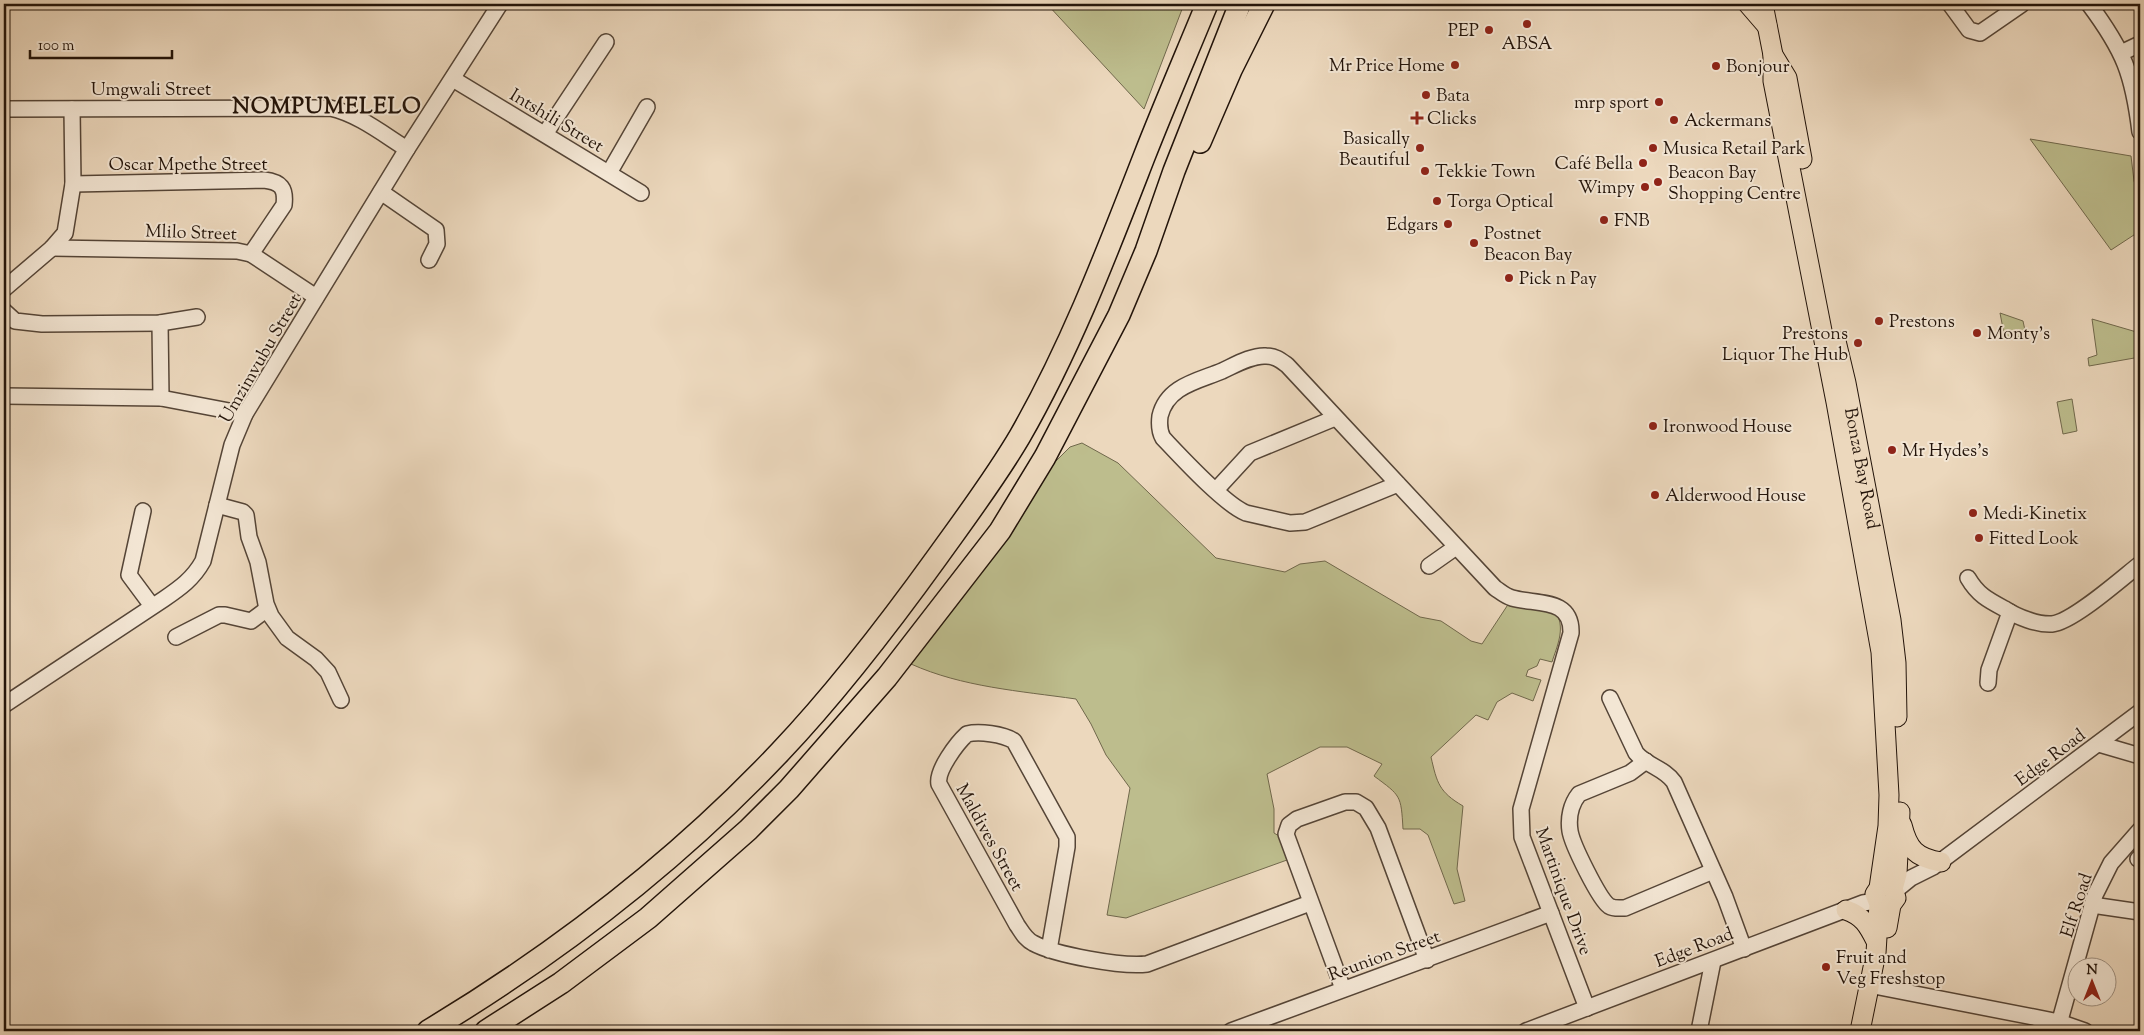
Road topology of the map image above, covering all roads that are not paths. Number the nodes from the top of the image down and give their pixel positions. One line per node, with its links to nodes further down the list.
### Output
1 (500, 4): 15 (street, Umzimvubu Street)
2 (1206, 4): 76 (highway)
3 (1240, 4): 27 (highway)
4 (1264, 4): 27 (highway)
5 (1748, 4): 10 (main road)
6 (1763, 4): 10 (main road, Bonza Bay Road)
7 (1950, 4): 8 (street)
8 (2022, 4)
9 (2089, 4): 13 (street)
10 (1768, 26): 14 (main road, Bonza Bay Road)
11 (606, 42): 20 (street)
12 (2140, 44): 13 (street)
13 (2121, 53): 19 (street)
14 (1773, 56): 59 (main road, Bonza Bay Road); 63 (main road, Bonza Bay Road)
15 (453, 79): 20 (street, Intshili Street); 21 (street, Umzimvubu Street)
16 (647, 107): 22 (street)
17 (4, 109): 18 (street, Umgwali Street)
18 (72, 109): 21 (street, Umgwali Street); 23 (street)
19 (2140, 132)
20 (545, 134): 22 (street, Intshili Street)
21 (407, 150): 24 (street, Umzimvubu Street)
22 (609, 173): 25 (street, Intshili Street)
23 (73, 184): 26 (street); 28 (street, Oscar Mpethe Street)
24 (381, 192): 29 (street); 31 (street, Umzimvubu Street)
25 (641, 193)
26 (52, 248): 28 (street, Mlilo Street); 30 (street)
27 (1146, 251): 81 (highway)
28 (251, 254): 31 (street, Mlilo Street)
29 (429, 260)
30 (4, 290)
31 (316, 297): 37 (street, Umzimvubu Street)
32 (4, 311): 34 (street)
33 (197, 317): 34 (street)
34 (160, 323): 36 (street)
35 (4, 396): 36 (street)
36 (161, 398): 37 (street)
37 (245, 414): 41 (street, Umzimvubu Street)
38 (1335, 418): 39 (street, Martinique Drive); 40 (street); 40 (street, Martinique Drive)
39 (1398, 484): 40 (street, Martinique Drive); 43 (street, Martinique Drive)
40 (1216, 490)
41 (217, 505): 47 (street, Umzimvubu Street); 48 (street)
42 (143, 511): 47 (street)
43 (1456, 547): 45 (street); 68 (street, Martinique Drive)
44 (2140, 564): 49 (street)
45 (1429, 566)
46 (1968, 578): 49 (street)
47 (152, 606): 54 (street, Umzimvubu Street)
48 (267, 609): 50 (street); 53 (street)
49 (2010, 612): 51 (street)
50 (176, 637)
51 (1988, 683)
52 (1610, 698): 58 (street)
53 (341, 700)
54 (4, 704)
55 (2140, 712): 56 (street, Edge Road)
56 (2099, 744): 57 (street); 61 (street, Edge Road)
57 (2140, 756)
58 (1646, 762): 62 (street); 62 (street)
59 (1900, 819): 61 (main road); 63 (main road, Bonza Bay Road)
60 (2140, 830): 65 (street, Elf Road)
61 (1937, 864): 63 (street, Edge Road)
62 (1713, 871): 69 (street)
63 (1887, 896): 66 (street, Edge Road); 70 (main road, Bonza Bay Road)
64 (1310, 902): 71 (street, Maldives Street); 72 (street); 75 (street)
65 (2092, 905): 67 (street); 78 (street, Elf Road)
66 (1846, 910): 69 (street, Edge Road); 70 (main road)
67 (2140, 912)
68 (1550, 913): 72 (street, Reunion Street); 77 (street, Martinique Drive)
69 (1744, 948): 73 (street, Edge Road)
70 (1876, 948): 74 (main road, Bonza Bay Road)
71 (1049, 950): 71 (street, Maldives Street)
72 (1427, 960): 75 (street, Reunion Street)
73 (1713, 961): 77 (street, Edge Road); 84 (street)
74 (1869, 984): 78 (street); 85 (main road, Bonza Bay Road)
75 (1343, 989): 82 (street, Reunion Street)
76 (494, 990): 79 (highway); 80 (highway)
77 (1587, 1008): 83 (street, Edge Road)
78 (2058, 1027): 86 (street)
79 (412, 1031)
80 (428, 1031)
81 (486, 1031)
82 (1231, 1031)
83 (1526, 1031)
84 (1699, 1031)
85 (1860, 1031)
86 (2084, 1031)

